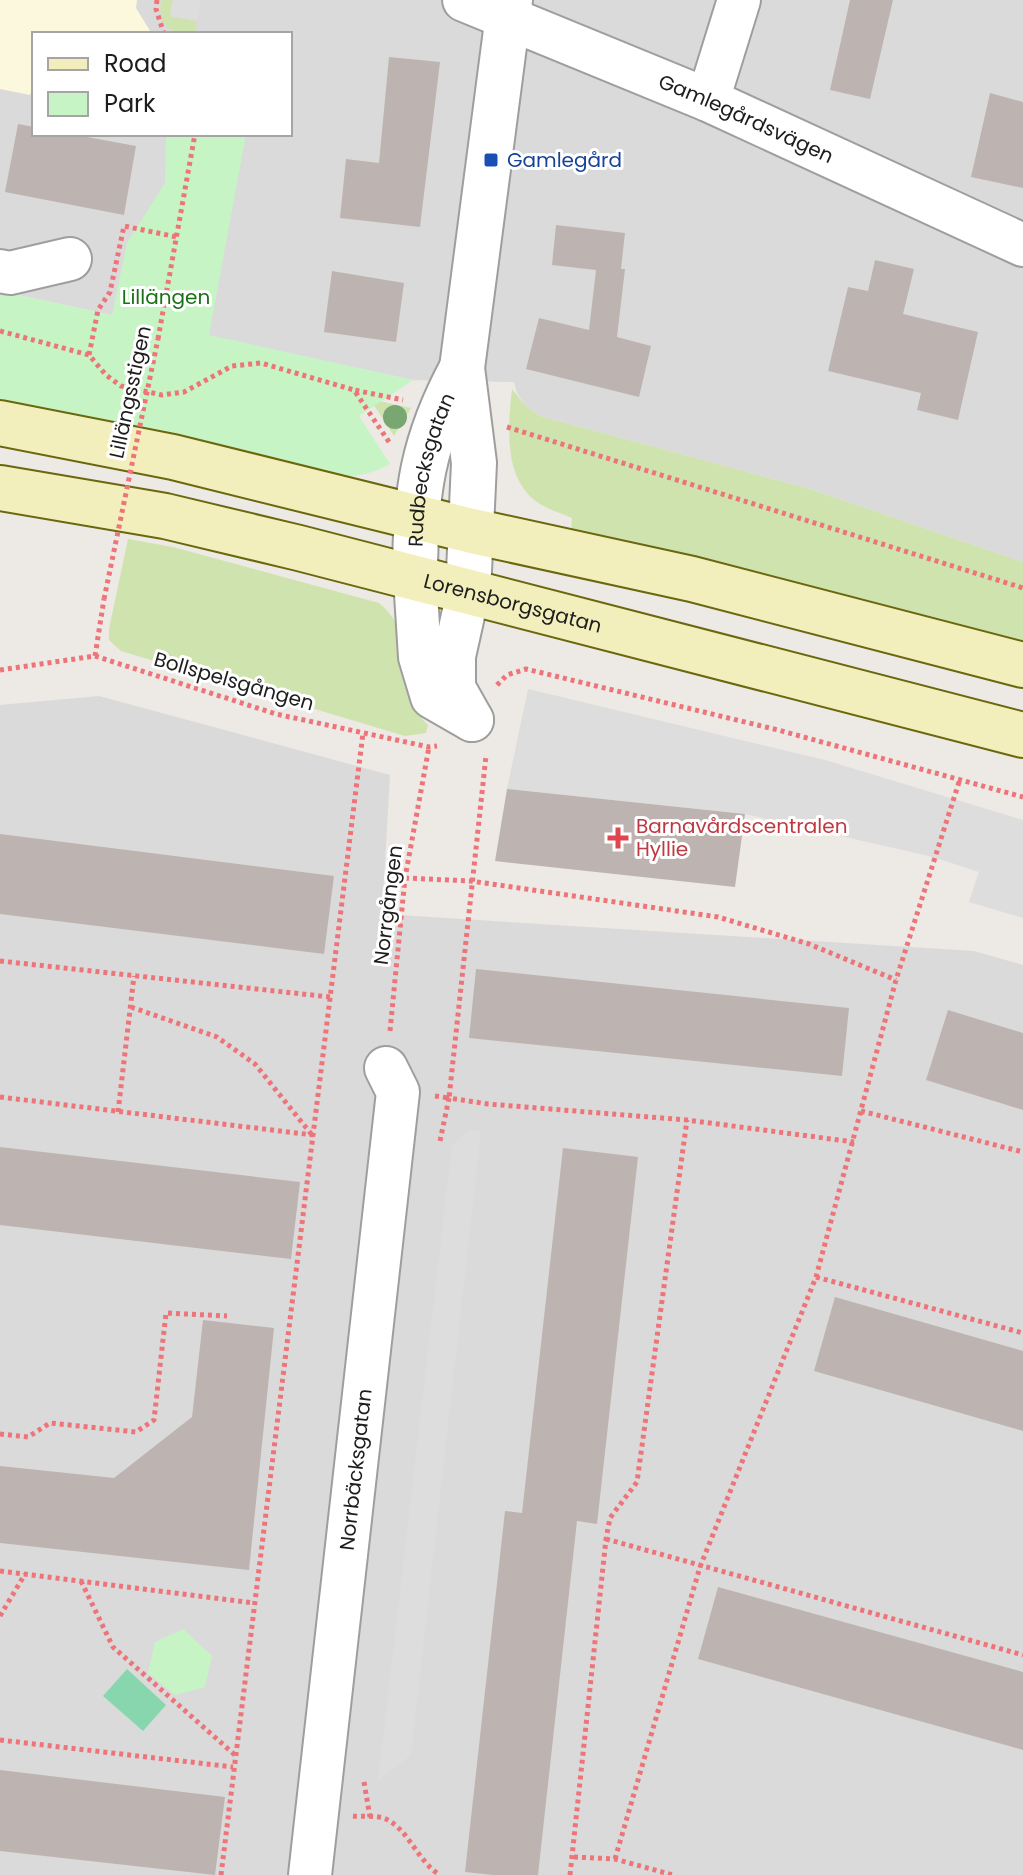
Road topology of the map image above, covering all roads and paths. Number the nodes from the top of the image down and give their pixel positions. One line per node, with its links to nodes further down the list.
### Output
1 (157, 0): 5 (path)
2 (464, 0): 4 (street, Gamlegårdsvägen)
3 (739, 0): 6 (street)
4 (509, 8): 6 (street, Gamlegårdsvägen); 14 (street, Rudbecksgatan)
5 (163, 32)
6 (708, 100): 9 (street, Gamlegårdsvägen)
7 (195, 136): 8 (path, Lillängsstigen)
8 (177, 237): 13 (path); 26 (path, Lillängsstigen, bridge)
9 (1023, 245)
10 (70, 259): 11 (street)
11 (0, 271)
12 (0, 331): 13 (path)
13 (89, 355): 15 (path)
14 (462, 368): 21 (street, Rudbecksgatan); 22 (street, Rudbecksgatan)
15 (354, 390): 16 (path); 19 (path)
16 (410, 402)
17 (0, 423): 21 (main road)
18 (499, 424): 24 (path)
19 (393, 449)
20 (0, 488): 23 (main road, Lorensborgsgatan)
21 (415, 517): 22 (main road); 23 (street, Rudbecksgatan)
22 (472, 531): 25 (street, Rudbecksgatan); 27 (main road)
23 (415, 578): 25 (main road, Lorensborgsgatan); 25 (street, Rudbecksgatan)
24 (1023, 588)
25 (468, 593): 33 (main road, Lorensborgsgatan)
26 (95, 656): 28 (path, Bollspelsgången); 32 (path, Bollspelsgången)
27 (1023, 665)
28 (0, 670)
29 (491, 691): 31 (path)
30 (757, 716): 31 (path)
31 (756, 725): 37 (path)
32 (363, 733): 36 (path, Bollspelsgången); 44 (path)
33 (1023, 735)
34 (487, 743): 40 (path)
35 (444, 745): 36 (path, Bollspelsgången)
36 (429, 747): 39 (path, Norrgången)
37 (960, 779): 38 (path); 43 (path)
38 (1023, 797)
39 (405, 878): 40 (path); 46 (path, Norrgången)
40 (471, 881): 43 (path); 48 (path)
41 (0, 961): 42 (path)
42 (134, 976): 44 (path); 45 (path)
43 (896, 980): 49 (path)
44 (330, 997): 52 (path)
45 (131, 1007): 50 (path); 52 (path)
46 (392, 1080): 48 (path); 72 (street, Norrbäcksgatan)
47 (0, 1097): 50 (path)
48 (449, 1098): 51 (path); 53 (path)
49 (861, 1111): 54 (path); 55 (path)
50 (118, 1112): 52 (path)
51 (687, 1120): 54 (path); 60 (path)
52 (313, 1135): 65 (path)
53 (440, 1141)
54 (854, 1142): 56 (path)
55 (1023, 1152)
56 (816, 1277): 58 (path); 61 (path)
57 (227, 1316): 59 (path)
58 (1023, 1333)
59 (0, 1434)
60 (606, 1539): 61 (path); 74 (path)
61 (700, 1567): 67 (path); 75 (path)
62 (0, 1571): 63 (path)
63 (25, 1574): 64 (path); 66 (path)
64 (81, 1581): 65 (path); 69 (path)
65 (254, 1603): 69 (path)
66 (0, 1616)
67 (1023, 1655)
68 (0, 1740): 70 (path)
69 (235, 1756): 70 (path)
70 (234, 1767): 76 (path)
71 (364, 1782): 73 (path)
72 (315, 1812): 73 (path); 77 (street, Norrbäcksgatan)
73 (370, 1817): 78 (path)
74 (574, 1857): 75 (path); 79 (path)
75 (615, 1859): 80 (path)
76 (221, 1875)
77 (310, 1875)
78 (440, 1875)
79 (570, 1875)
80 (673, 1875)

